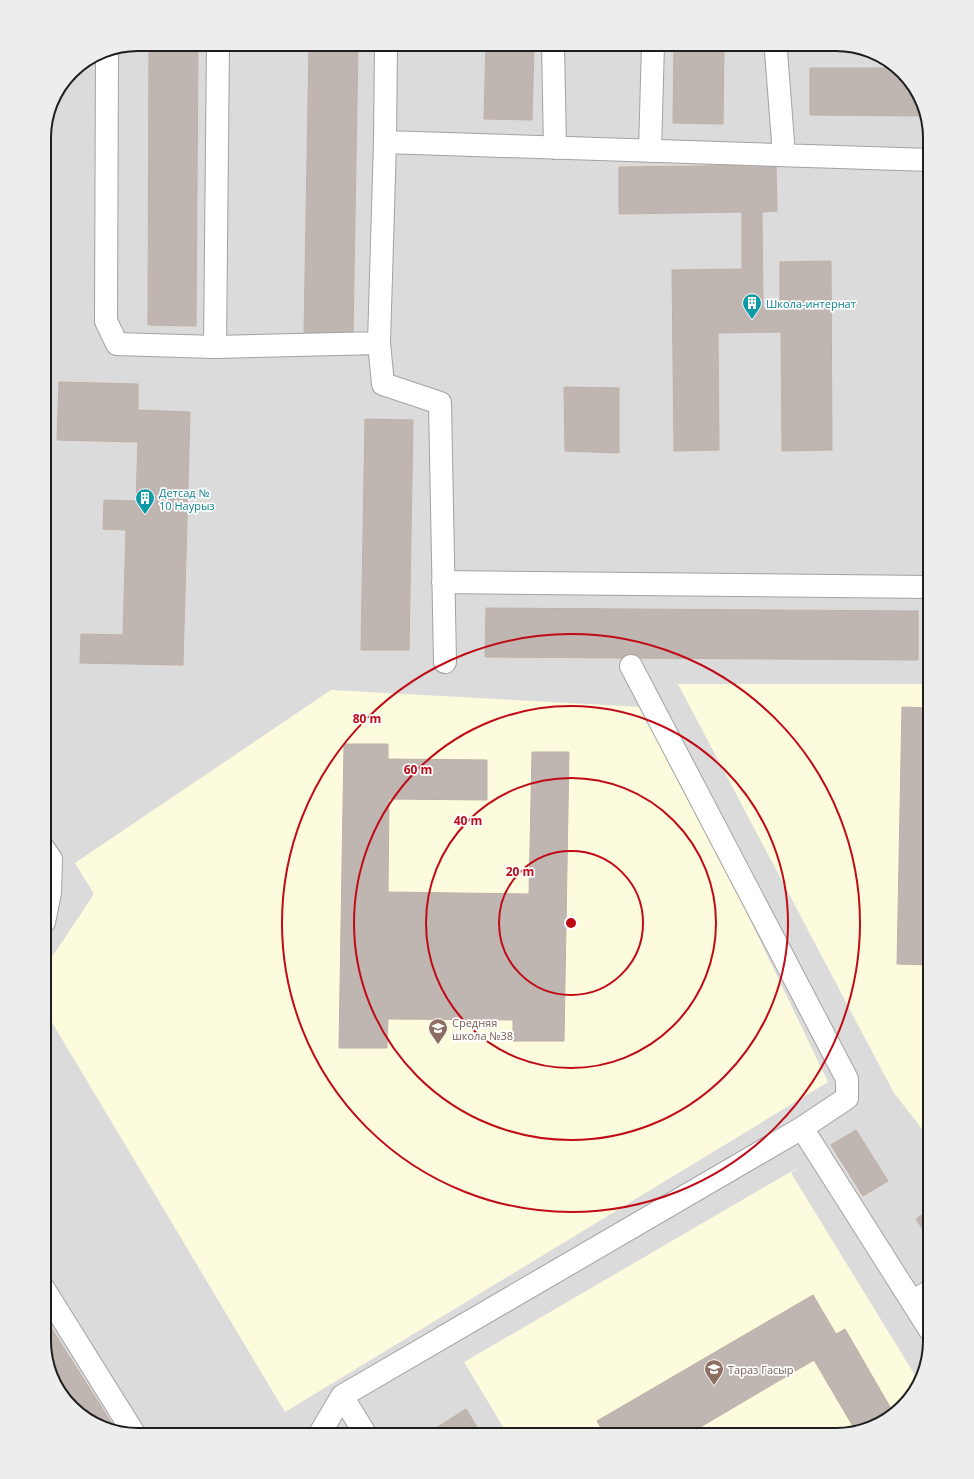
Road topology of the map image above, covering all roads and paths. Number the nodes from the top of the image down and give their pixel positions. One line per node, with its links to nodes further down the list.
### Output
1 (218, 51): 13 (lane)
2 (386, 51): 7 (lane)
3 (553, 51): 8 (lane)
4 (653, 51): 9 (lane)
5 (776, 51): 10 (lane)
6 (107, 57): 13 (lane)
7 (385, 142): 8 (lane); 12 (lane)
8 (555, 148): 9 (lane)
9 (650, 151): 10 (lane)
10 (784, 155): 11 (lane)
11 (923, 160)
12 (379, 343): 13 (lane); 14 (lane)
13 (215, 347)
14 (443, 582): 15 (lane); 16 (lane)
15 (923, 587)
16 (445, 662)
17 (631, 666): 18 (lane)
18 (802, 1128): 19 (lane); 21 (lane)
19 (921, 1296)
20 (51, 1300): 22 (lane)
21 (342, 1396): 23 (lane); 24 (lane)
22 (130, 1428)
23 (323, 1428)
24 (361, 1428)

